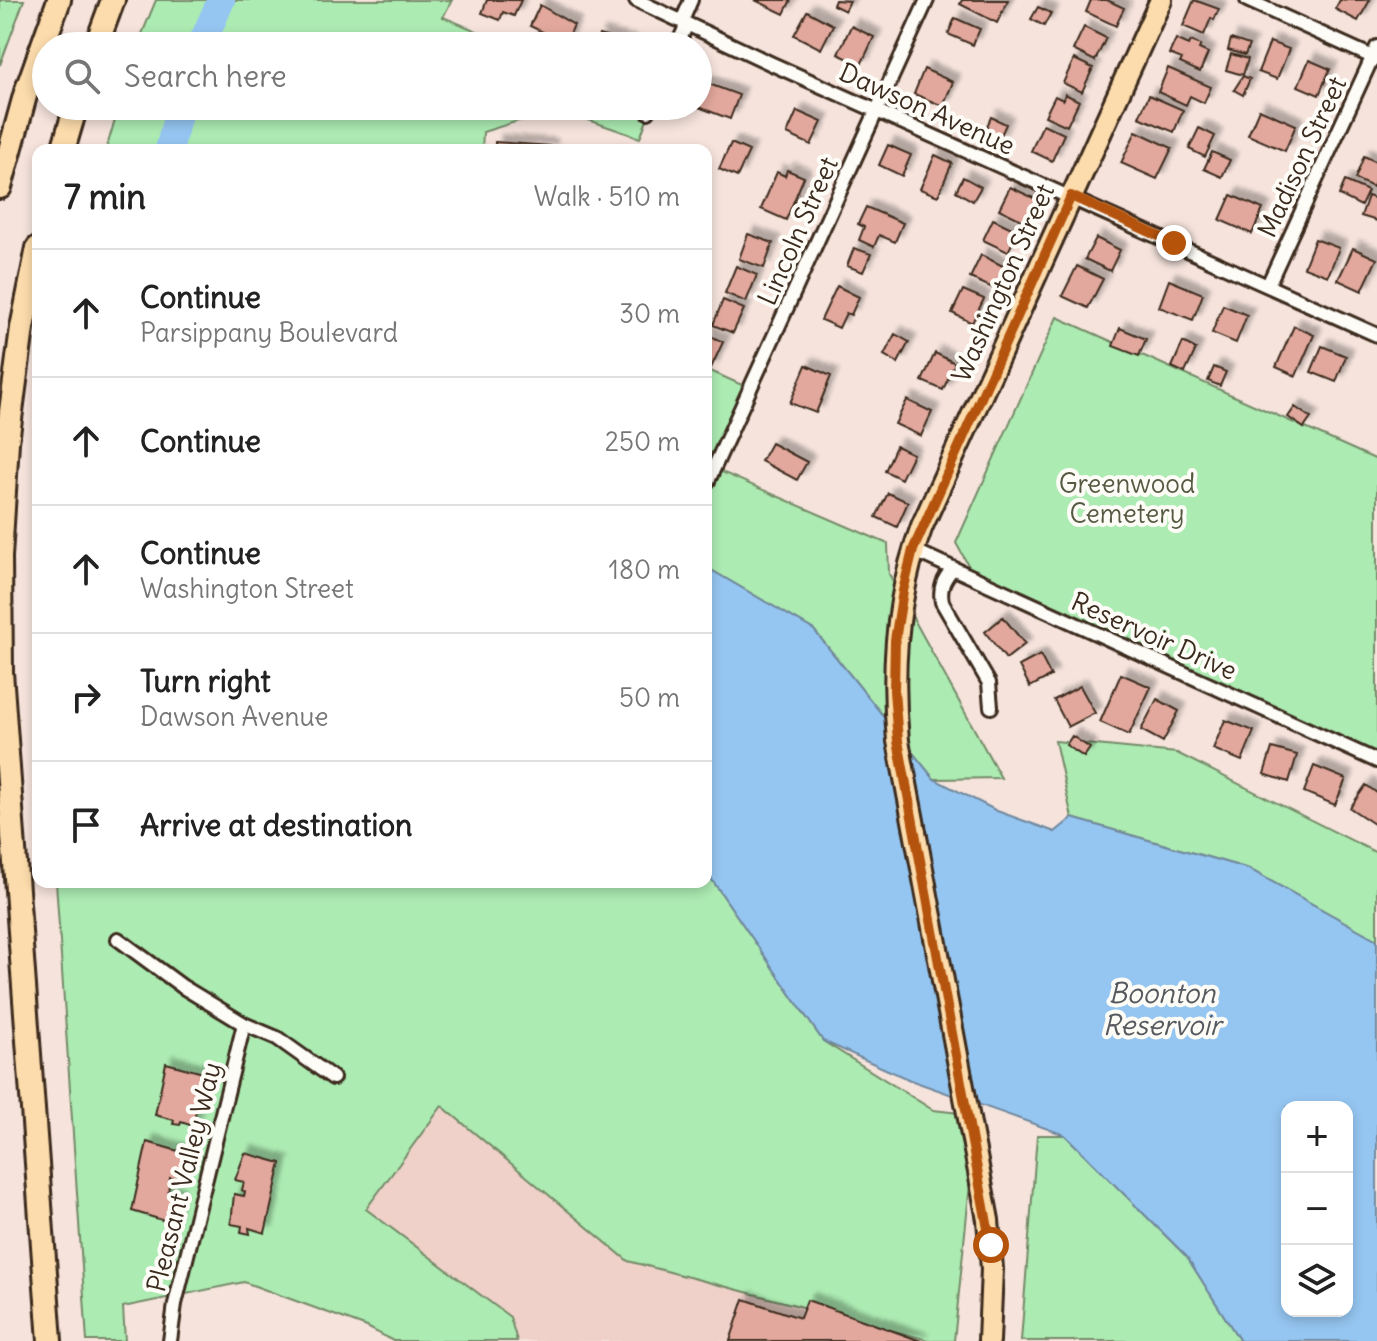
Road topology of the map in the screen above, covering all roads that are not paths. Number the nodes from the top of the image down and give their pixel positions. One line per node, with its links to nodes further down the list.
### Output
1 (59, 0): 9 (highway)
2 (113, 0): 10 (highway)
3 (636, 0): 8 (street, Dawson Avenue)
4 (691, 0): 8 (street)
5 (927, 0): 16 (street, Lincoln Street)
6 (1161, 0): 20 (main road, Washington Street)
7 (1247, 0): 14 (street)
8 (684, 23): 11 (street); 12 (street, Dawson Avenue)
9 (48, 32)
10 (101, 32)
11 (681, 32)
12 (704, 32)
13 (712, 36): 16 (street, Dawson Avenue)
14 (1376, 54): 22 (street, Madison Street)
15 (32, 75): 19 (highway)
16 (877, 110): 20 (street, Dawson Avenue); 24 (street, Lincoln Street)
17 (72, 120): 18 (highway)
18 (65, 144)
19 (0, 187)
20 (1071, 196): 22 (street, Dawson Avenue); 25 (main road, Washington Street)
21 (32, 278): 32 (highway)
22 (1268, 285): 23 (street, Dawson Avenue)
23 (1377, 335)
24 (712, 472)
25 (913, 550): 26 (street, Reservoir Drive); 34 (main road, Washington Street)
26 (953, 568): 27 (street); 28 (street, Reservoir Drive)
27 (991, 707)
28 (1377, 761)
29 (118, 939): 30 (street)
30 (244, 1024): 31 (street); 33 (street, Pleasant Valley Way)
31 (333, 1078)
32 (50, 1341)
33 (170, 1341)
34 (989, 1341)

